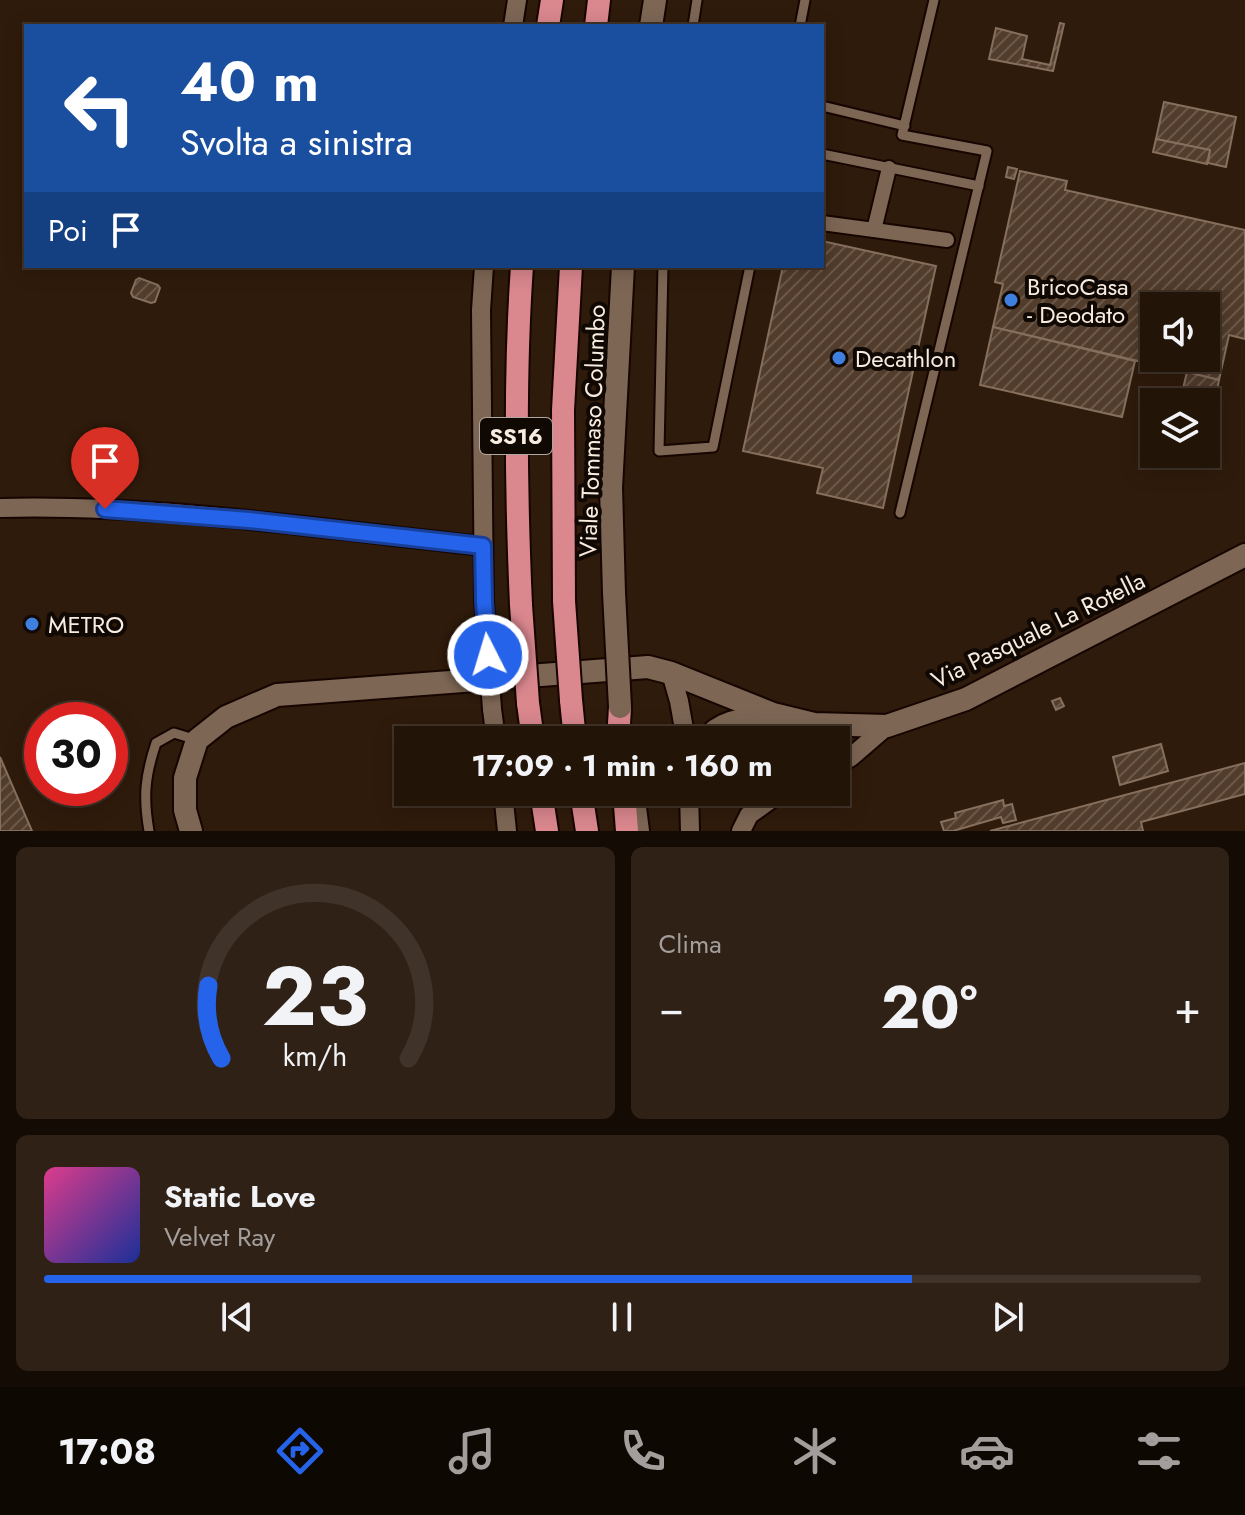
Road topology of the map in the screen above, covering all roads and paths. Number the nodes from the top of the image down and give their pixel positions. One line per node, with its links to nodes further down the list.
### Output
1 (517, 0): 8 (street)
2 (552, 0): 9 (highway)
3 (599, 0): 10 (highway)
4 (655, 0): 11 (street)
5 (697, 0): 12 (lane)
6 (805, 0): 13 (lane)
7 (934, 0): 15 (lane)
8 (513, 24)
9 (548, 24)
10 (596, 24)
11 (651, 24)
12 (693, 24)
13 (800, 24)
14 (824, 106): 15 (lane)
15 (905, 126): 18 (lane)
16 (824, 154): 17 (lane)
17 (889, 168): 18 (lane); 20 (street)
18 (979, 186): 29 (lane)
19 (824, 223): 20 (street)
20 (874, 230): 21 (street)
21 (947, 240)
22 (484, 268): 30 (street)
23 (522, 268): 36 (highway, SS16, bridge)
24 (571, 268): 37 (highway, SS16, bridge)
25 (623, 268): 33 (street, Viale Tommaso Columbo, bridge)
26 (663, 268): 27 (lane)
27 (750, 268)
28 (0, 508): 30 (street)
29 (900, 513)
30 (483, 546): 35 (street, bridge)
31 (1245, 555): 43 (street, Via Pasquale La Rotella)
32 (671, 673): 34 (street, Via Pasquale La Rotella); 40 (street); 44 (street, Via Pasquale La Rotella)
33 (620, 707): 38 (highway); 39 (street, Viale Tommaso Columbo)
34 (773, 714): 41 (street); 42 (street); 43 (street, Via Pasquale La Rotella)
35 (494, 726)
36 (531, 726)
37 (574, 726)
38 (619, 726)
39 (625, 726)
40 (685, 726)
41 (718, 726)
42 (773, 726)
43 (887, 726): 45 (street)
44 (197, 740): 53 (lane); 54 (street)
45 (850, 758)
46 (504, 806): 55 (street)
47 (543, 806): 56 (highway)
48 (583, 806): 57 (highway)
49 (625, 806): 58 (highway)
50 (637, 806): 59 (street)
51 (689, 806): 60 (street)
52 (761, 806): 61 (street)
53 (149, 831)
54 (191, 831)
55 (507, 831)
56 (547, 831)
57 (587, 831)
58 (627, 831)
59 (640, 831)
60 (690, 831)
61 (741, 831)

